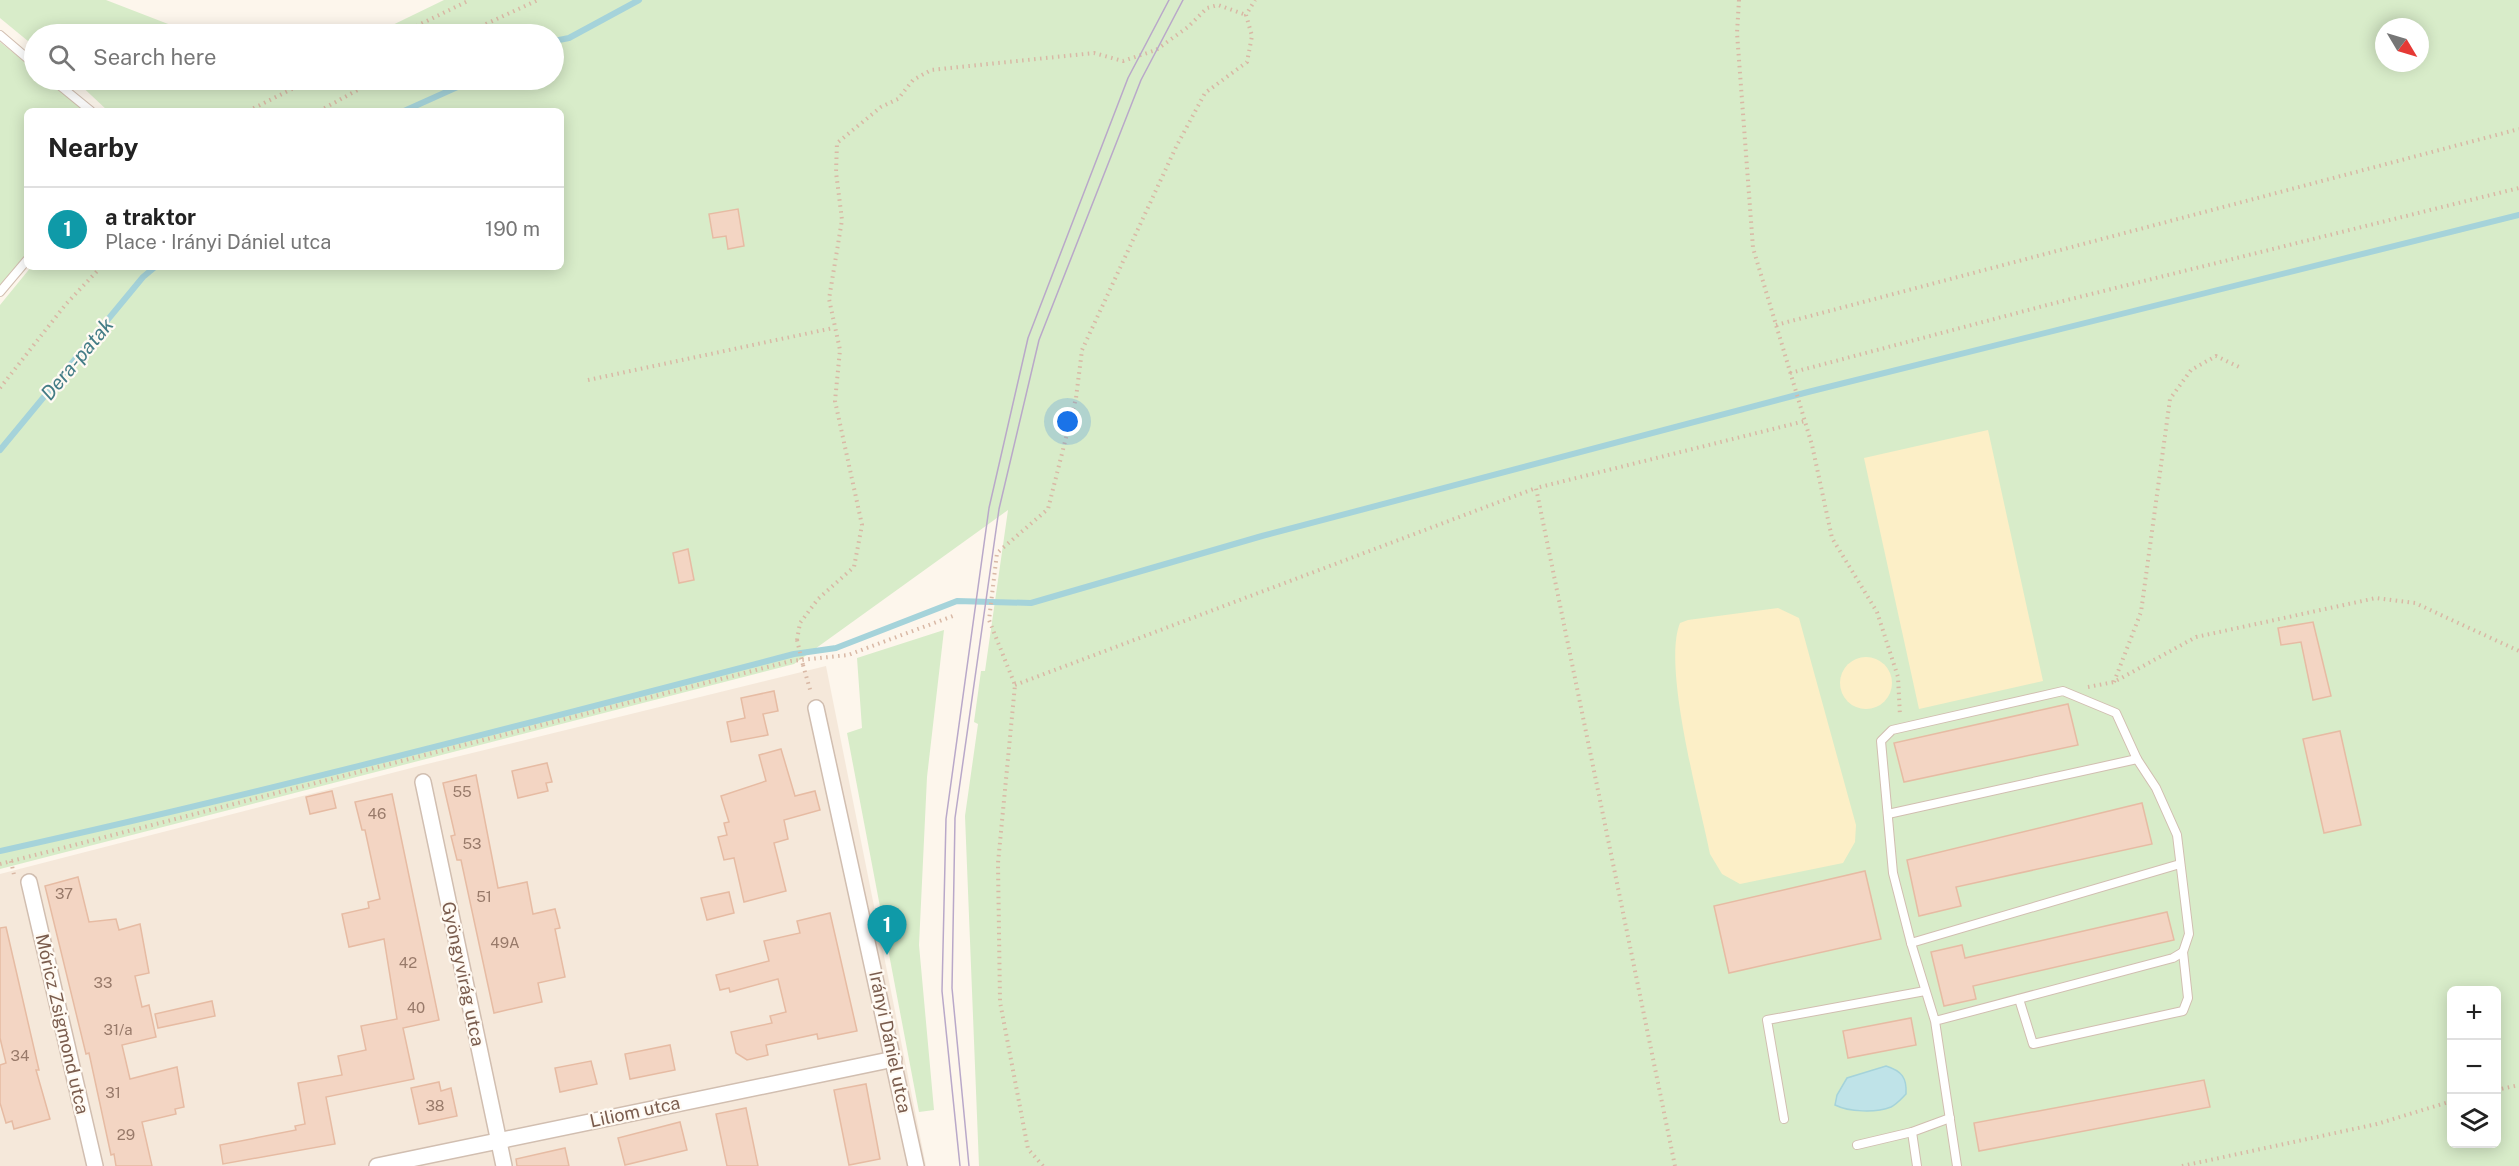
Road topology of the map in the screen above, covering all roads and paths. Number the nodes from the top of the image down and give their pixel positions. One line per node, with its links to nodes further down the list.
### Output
1 (470, 0): 6 (path)
2 (538, 0): 7 (path)
3 (1255, 0): 5 (path)
4 (1739, 0): 21 (path)
5 (1246, 15): 22 (path); 32 (path)
6 (421, 24)
7 (486, 24)
8 (0, 35): 9 (lane)
9 (24, 55)
10 (65, 90): 13 (lane)
11 (290, 90): 14 (path)
12 (358, 90): 15 (path)
13 (87, 108)
14 (254, 108)
15 (325, 108)
16 (2519, 129): 21 (path)
17 (2519, 188): 24 (path)
18 (24, 264): 20 (lane)
19 (98, 270): 26 (path)
20 (0, 292)
21 (1776, 325): 24 (path)
22 (833, 328): 25 (path); 34 (path, bridge)
23 (2239, 367): 31 (path)
24 (1790, 373): 27 (path)
25 (588, 380)
26 (0, 388)
27 (1805, 421): 28 (path); 35 (path)
28 (1536, 488): 32 (path); 62 (path)
29 (953, 616): 39 (path)
30 (2519, 651): 31 (path)
31 (2114, 682): 33 (path)
32 (1016, 685): 61 (path)
33 (2063, 691): 35 (lane); 36 (lane)
34 (816, 708): 48 (street, Irányi Dániel utca)
35 (1892, 729): 38 (lane)
36 (2137, 759): 38 (lane); 41 (lane)
37 (423, 782): 55 (street, Gyöngyvirág utca)
38 (1888, 814): 43 (lane)
39 (11, 861): 40 (path); 42 (path)
40 (0, 864)
41 (2180, 864): 43 (lane); 44 (lane)
42 (22, 880): 57 (street, Móricz Zsigmond utca)
43 (1911, 943): 45 (lane)
44 (2183, 952): 46 (lane); 46 (lane)
45 (1925, 990): 47 (lane); 53 (lane)
46 (2019, 999): 47 (lane)
47 (1935, 1022): 52 (lane)
48 (894, 1059): 55 (street, Liliom utca); 60 (street, Irányi Dániel utca)
49 (2519, 1085): 50 (path)
50 (2501, 1089)
51 (2447, 1102): 65 (path)
52 (1950, 1118): 54 (lane); 64 (lane)
53 (1784, 1119)
54 (1912, 1132): 56 (lane); 63 (lane)
55 (499, 1140): 58 (street, Liliom utca); 59 (street, Gyöngyvirág utca)
56 (1857, 1145)
57 (95, 1166)
58 (377, 1166)
59 (504, 1166)
60 (916, 1166)
61 (1043, 1166)
62 (1675, 1166)
63 (1917, 1166)
64 (1957, 1166)
65 (2182, 1166)

